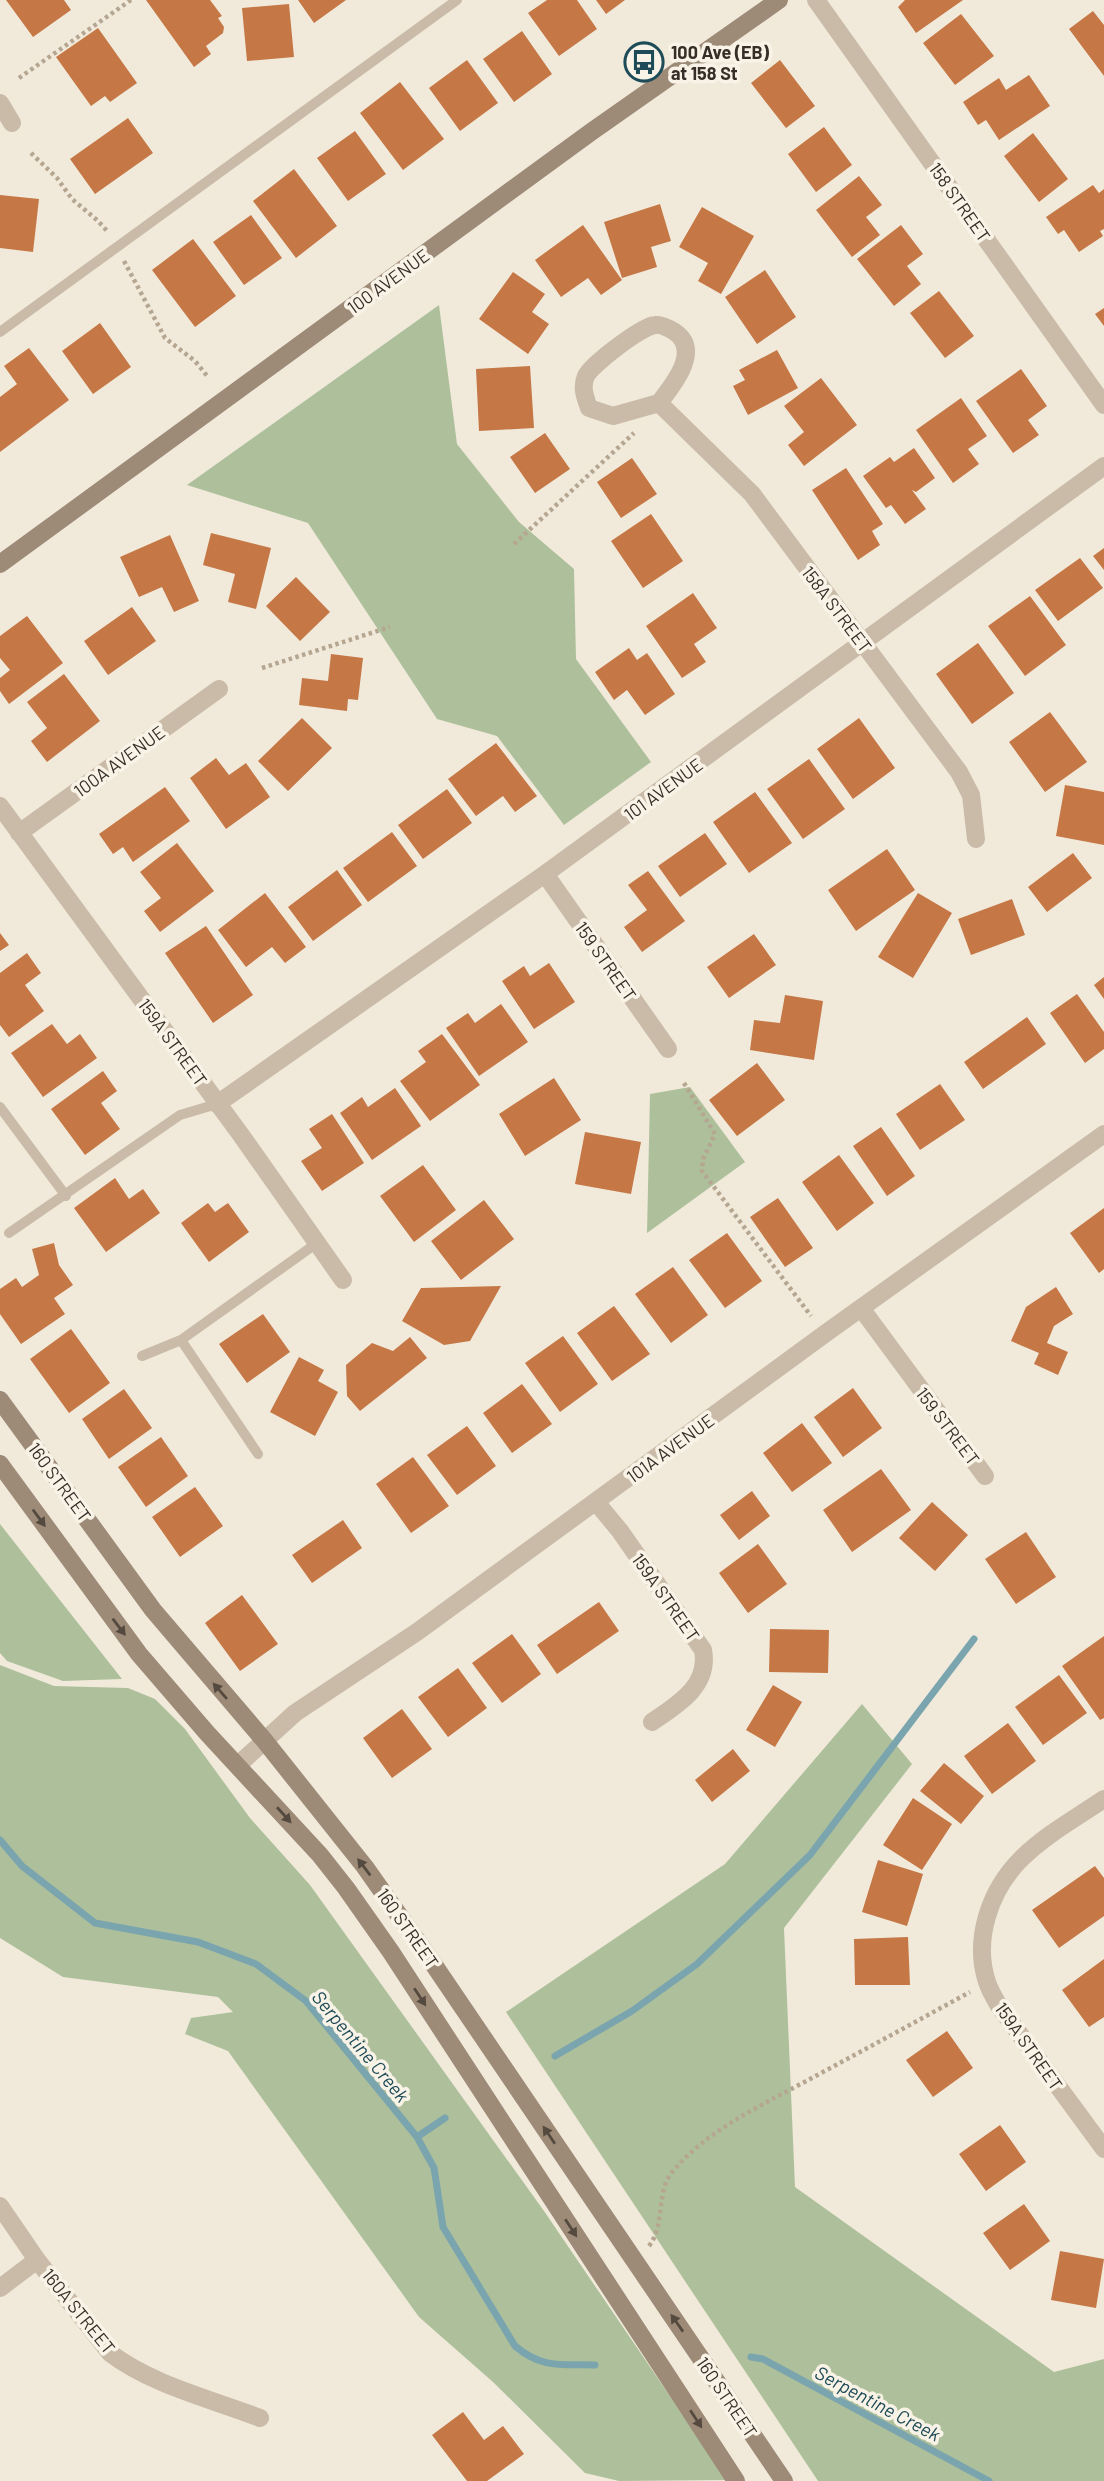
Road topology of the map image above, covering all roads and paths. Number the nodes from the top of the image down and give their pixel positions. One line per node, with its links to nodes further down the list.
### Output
1 (131, 0): 5 (path)
2 (457, 0): 11 (lane)
3 (779, 0): 18 (main road, 100 AVENUE)
4 (816, 0): 14 (street, 158 STREET)
5 (19, 78)
6 (0, 103): 7 (street)
7 (12, 123)
8 (31, 153): 9 (path)
9 (112, 237)
10 (121, 254): 12 (path)
11 (0, 332)
12 (208, 377)
13 (659, 403): 13 (street); 20 (street, 158A STREET)
14 (1104, 405)
15 (634, 432): 17 (path)
16 (1104, 466): 20 (street, 101 AVENUE)
17 (514, 544)
18 (0, 564)
19 (390, 627): 21 (path)
20 (863, 644): 25 (street, 158A STREET); 26 (street, 101 AVENUE)
21 (262, 668)
22 (219, 689): 24 (street, 100A AVENUE)
23 (0, 806): 24 (street, 159A STREET)
24 (19, 833): 29 (street, 159A STREET)
25 (976, 839)
26 (545, 874): 27 (street, 159 STREET); 29 (street, 101 AVENUE)
27 (668, 1049)
28 (684, 1083): 37 (path)
29 (217, 1104): 32 (lane); 34 (street, 159A STREET)
30 (0, 1107): 32 (lane)
31 (1104, 1134): 36 (street, 101A AVENUE)
32 (65, 1196): 33 (lane)
33 (9, 1233)
34 (317, 1243): 35 (street, 159A STREET); 38 (lane)
35 (343, 1280)
36 (861, 1308): 43 (street, 159 STREET); 44 (street, 101A AVENUE)
37 (811, 1316)
38 (181, 1340): 39 (lane); 41 (lane)
39 (142, 1356)
40 (0, 1400): 46 (main road, 160 STREET, one-way to 40)
41 (258, 1454)
42 (0, 1464): 47 (main road, 160 STREET, one-way to 47)
43 (985, 1476)
44 (596, 1502): 45 (street, 159A STREET); 46 (street, 101A AVENUE)
45 (652, 1723)
46 (264, 1740): 47 (street, 101A AVENUE); 57 (main road, 160 STREET, one-way to 46)
47 (237, 1765): 56 (main road, 160 STREET, one-way to 56)
48 (1104, 1800): 50 (street, 159A STREET)
49 (975, 1989): 52 (path)
50 (1104, 2149)
51 (0, 2206): 53 (street, 160A STREET)
52 (649, 2246)
53 (37, 2260): 54 (street); 55 (street, 160A STREET)
54 (0, 2288)
55 (260, 2418)
56 (736, 2481)
57 (784, 2481)

